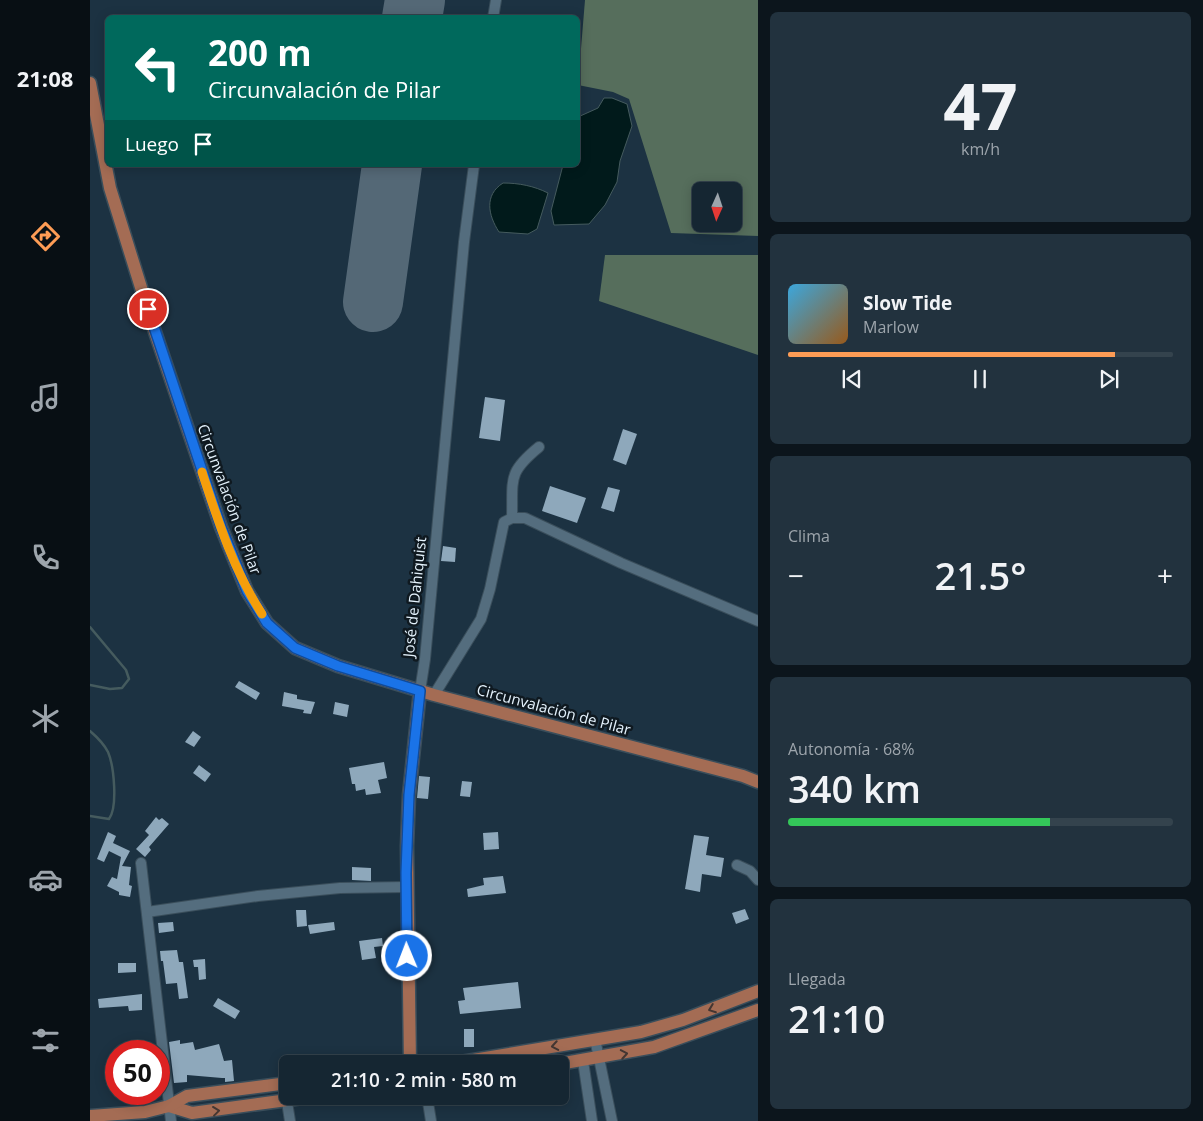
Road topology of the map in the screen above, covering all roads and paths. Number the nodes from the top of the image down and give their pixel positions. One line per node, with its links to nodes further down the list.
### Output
1 (496, 0): 2 (street)
2 (494, 15)
3 (90, 83): 4 (main road, Circunvalación de Pilar)
4 (105, 162)
5 (106, 167): 10 (main road, Circunvalación de Pilar)
6 (474, 167): 10 (street, José de Dahiquist)
7 (539, 448): 8 (street)
8 (512, 518): 9 (street); 11 (street)
9 (758, 621)
10 (420, 691): 11 (main road, Circunvalación de Pilar); 16 (main road, José de Dahiquist)
11 (434, 695): 12 (main road, Circunvalación de Pilar)
12 (758, 782)
13 (141, 863): 17 (street)
14 (737, 865): 15 (street)
15 (758, 880)
16 (406, 887): 17 (street); 21 (main road, José de Dahiquist)
17 (147, 912): 30 (street)
18 (758, 992): 20 (main road, one-way to 20)
19 (758, 1010): 23 (main road, one-way to 19)
20 (595, 1039): 22 (main road, one-way to 22); 23 (street)
21 (410, 1055)
22 (502, 1055)
23 (598, 1058): 24 (main road); 36 (street)
24 (583, 1060): 25 (main road); 35 (street)
25 (569, 1062)
26 (279, 1084): 30 (main road)
27 (279, 1101): 30 (main road, one-way to 27)
28 (288, 1105): 33 (street)
29 (428, 1105): 34 (street)
30 (169, 1106): 31 (main road); 32 (street)
31 (90, 1116)
32 (171, 1121)
33 (290, 1121)
34 (431, 1121)
35 (592, 1121)
36 (612, 1121)

